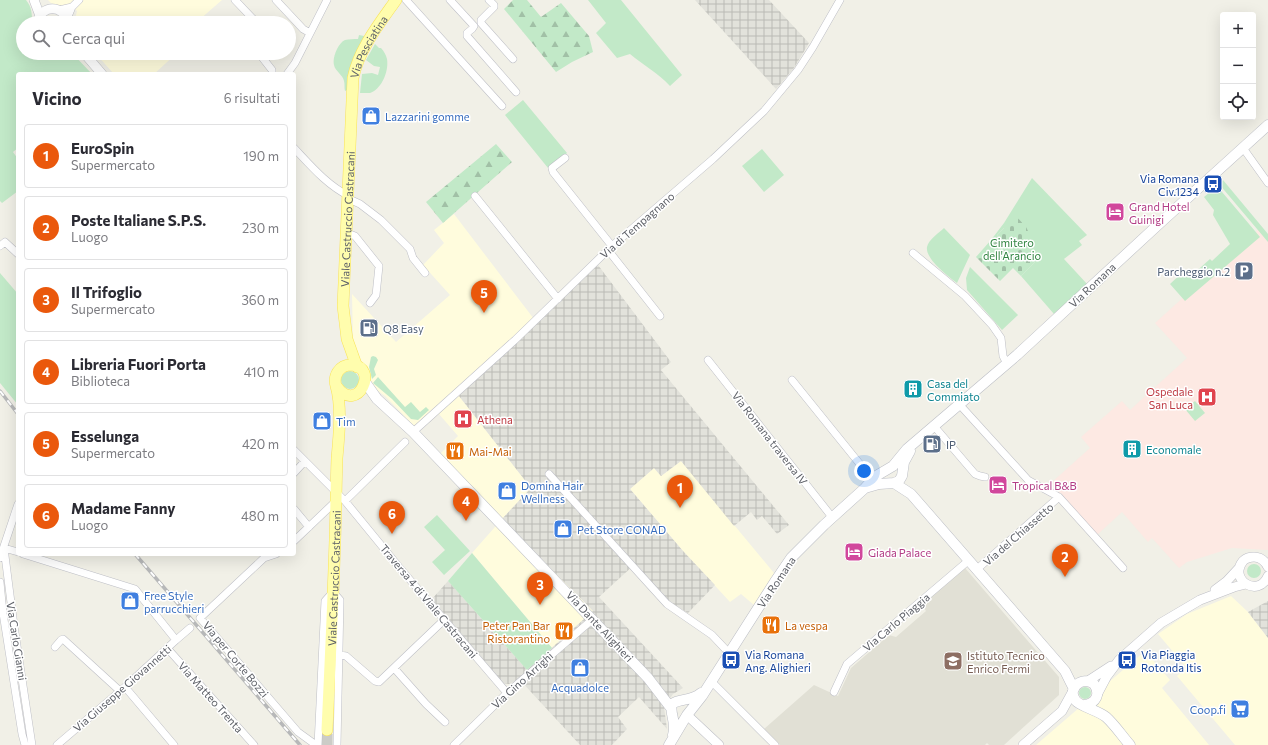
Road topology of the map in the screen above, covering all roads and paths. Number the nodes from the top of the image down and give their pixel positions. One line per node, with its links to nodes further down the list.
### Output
1 (34, 0): 14 (street)
2 (38, 0): 13 (street)
3 (79, 0): 12 (street)
4 (235, 0): 18 (street)
5 (276, 0): 19 (street)
6 (327, 0): 21 (street)
7 (396, 0): 29 (main road, Via Pesciatina)
8 (406, 0): 30 (street)
9 (450, 0): 28 (street)
10 (489, 0): 22 (street)
11 (840, 0): 40 (street, Via di Tempagnano)
12 (72, 7): 13 (street); 17 (street)
13 (54, 10): 15 (street); 16 (street)
14 (37, 16)
15 (40, 16)
16 (66, 16)
17 (69, 16)
18 (250, 16)
19 (291, 16)
20 (296, 21): 21 (street)
21 (310, 33): 27 (street)
22 (513, 59)
23 (90, 60): 25 (street)
24 (264, 60): 26 (street)
25 (100, 72)
26 (272, 72)
27 (288, 72)
28 (516, 92)
29 (352, 98): 37 (main road, Viale Castruccio Castracani)
30 (502, 106)
31 (1268, 125): 32 (main road, Via Romana)
32 (1243, 148): 35 (street); 49 (main road, Via Romana)
33 (296, 150): 37 (street)
34 (565, 158): 40 (street)
35 (1268, 183)
36 (475, 196): 44 (street)
37 (349, 198): 38 (main road, Viale Castruccio Castracani); 43 (street)
38 (347, 233): 45 (street); 47 (main road, Viale Castruccio Castracani)
39 (0, 246): 41 (street)
40 (610, 248): 44 (street, Via di Tempagnano); 46 (street)
41 (16, 252)
42 (913, 253): 49 (street)
43 (425, 273)
44 (558, 298): 60 (street, Via di Tempagnano)
45 (370, 303)
46 (660, 316)
47 (347, 339): 50 (main road, Viale Castruccio Castracani); 51 (main road, Viale Castruccio Castracani)
48 (708, 360): 77 (street, Via Romana traversa IV)
49 (1007, 364): 57 (main road, Via Romana)
50 (344, 366): 51 (main road); 54 (main road, Viale Castruccio Castracani)
51 (357, 367): 53 (main road, Viale Castruccio Castracani)
52 (792, 380): 70 (street)
53 (365, 382): 55 (main road, Viale Castruccio Castracani); 56 (main road, Via Dante Alighieri)
54 (337, 387): 55 (main road); 59 (main road, Viale Castruccio Castracani)
55 (352, 394): 56 (main road, Via Dante Alighieri); 59 (main road, Viale Castruccio Castracani)
56 (377, 400): 60 (main road, Via Dante Alighieri)
57 (959, 404): 58 (main road, Via Romana); 73 (street, Via del Chiassetto)
58 (934, 426): 62 (main road, Via Romana); 68 (street)
59 (339, 427): 72 (main road, Viale Castruccio Castracani)
60 (413, 432): 100 (main road, Via Dante Alighieri)
61 (405, 442): 74 (street)
62 (915, 443): 65 (main road, Via Romana); 69 (main road, Via Romana)
63 (296, 452): 64 (street)
64 (305, 461): 66 (street); 72 (street)
65 (890, 467): 69 (main road); 69 (main road); 70 (main road, Via Romana)
66 (296, 470)
67 (549, 474): 106 (street)
68 (985, 477)
69 (898, 478): 71 (main road, Via Romana); 87 (main road)
70 (872, 479): 71 (main road, Via Romana)
71 (865, 488): 77 (main road, Via Romana)
72 (336, 491): 74 (main road, Viale Castruccio Castracani)
73 (1060, 497): 90 (street, Via del Chiassetto); 91 (street, Via del Chiassetto)
74 (340, 501): 78 (street); 96 (main road, Viale Castruccio Castracani); 101 (street, Traversa 4 di Viale Castracani)
75 (16, 510): 80 (street)
76 (296, 511): 78 (street)
77 (832, 517): 106 (main road, Via Romana)
78 (309, 527): 79 (street)
79 (296, 539)
80 (2, 551): 81 (street); 85 (street); 93 (street, Via Carlo Gianni)
81 (16, 552)
82 (29, 556): 103 (street, Via Giuseppe Giovannetti)
83 (259, 556): 86 (street)
84 (270, 556): 86 (street, Via per Corte Bozzi)
85 (0, 558)
86 (264, 558): 136 (street, Via per Corte Bozzi)
87 (968, 561): 91 (main road); 117 (street, Via Carlo Piaggia)
88 (1266, 562): 89 (street)
89 (1240, 567): 95 (street); 97 (street)
90 (1123, 568)
91 (976, 570): 110 (main road)
92 (1268, 576): 95 (street)
93 (4, 578): 94 (street); 132 (street, Via Carlo Gianni)
94 (0, 581): 99 (street, Via Carlo Gianni)
95 (1246, 584): 97 (street)
96 (333, 592): 107 (street); 127 (main road, Viale Castruccio Castracani); 136 (street, Via per Corte Bozzi)
97 (1200, 600): 108 (street)
98 (0, 604): 99 (street)
99 (3, 613): 128 (street, Via Carlo Gianni)
100 (593, 618): 113 (main road, Via Dante Alighieri); 118 (street, Via Gino Arrighi)
101 (444, 620): 109 (street); 118 (street, Traversa 4 di Viale Castracani)
102 (190, 628): 103 (street, Via Giuseppe Giovannetti)
103 (176, 640): 105 (street, Via Giuseppe Giovannetti)
104 (55, 647): 114 (street)
105 (167, 648): 114 (street, Via Giuseppe Giovannetti); 135 (street, Via Matteo Trenta)
106 (729, 653): 111 (main road, Via Romana)
107 (340, 655): 109 (street); 137 (street)
108 (1119, 660): 112 (street); 119 (street)
109 (394, 668): 126 (street)
110 (1065, 670): 112 (main road); 116 (main road)
111 (710, 681): 115 (main road, Via Romana); 140 (street)
112 (1085, 681): 116 (main road); 119 (main road)
113 (653, 683): 120 (main road, Via Dante Alighieri); 123 (main road, Via Dante Alighieri)
114 (122, 689): 133 (street, Via Giuseppe Giovannetti); 134 (street)
115 (704, 690): 120 (main road, Via Romana); 124 (main road, Via Romana)
116 (1074, 690): 121 (main road); 122 (street)
117 (834, 692)
118 (507, 693): 138 (street, Via Gino Arrighi)
119 (1097, 695): 121 (main road); 125 (main road)
120 (680, 701): 123 (main road, Via Romana); 124 (main road)
121 (1084, 705): 122 (street); 125 (main road)
122 (1062, 711): 141 (street)
123 (672, 712): 124 (main road); 129 (main road, Via Romana)
124 (687, 715): 129 (main road, Via Romana); 139 (street)
125 (1105, 716): 142 (main road)
126 (445, 722)
127 (327, 730)
128 (22, 734): 130 (street); 131 (street, Via Carlo Gianni)
129 (669, 744)
130 (22, 745)
131 (26, 745)
132 (32, 745)
133 (57, 745)
134 (174, 745)
135 (254, 745)
136 (317, 745)
137 (337, 745)
138 (454, 745)
139 (719, 745)
140 (776, 745)
141 (1023, 745)
142 (1130, 745)

